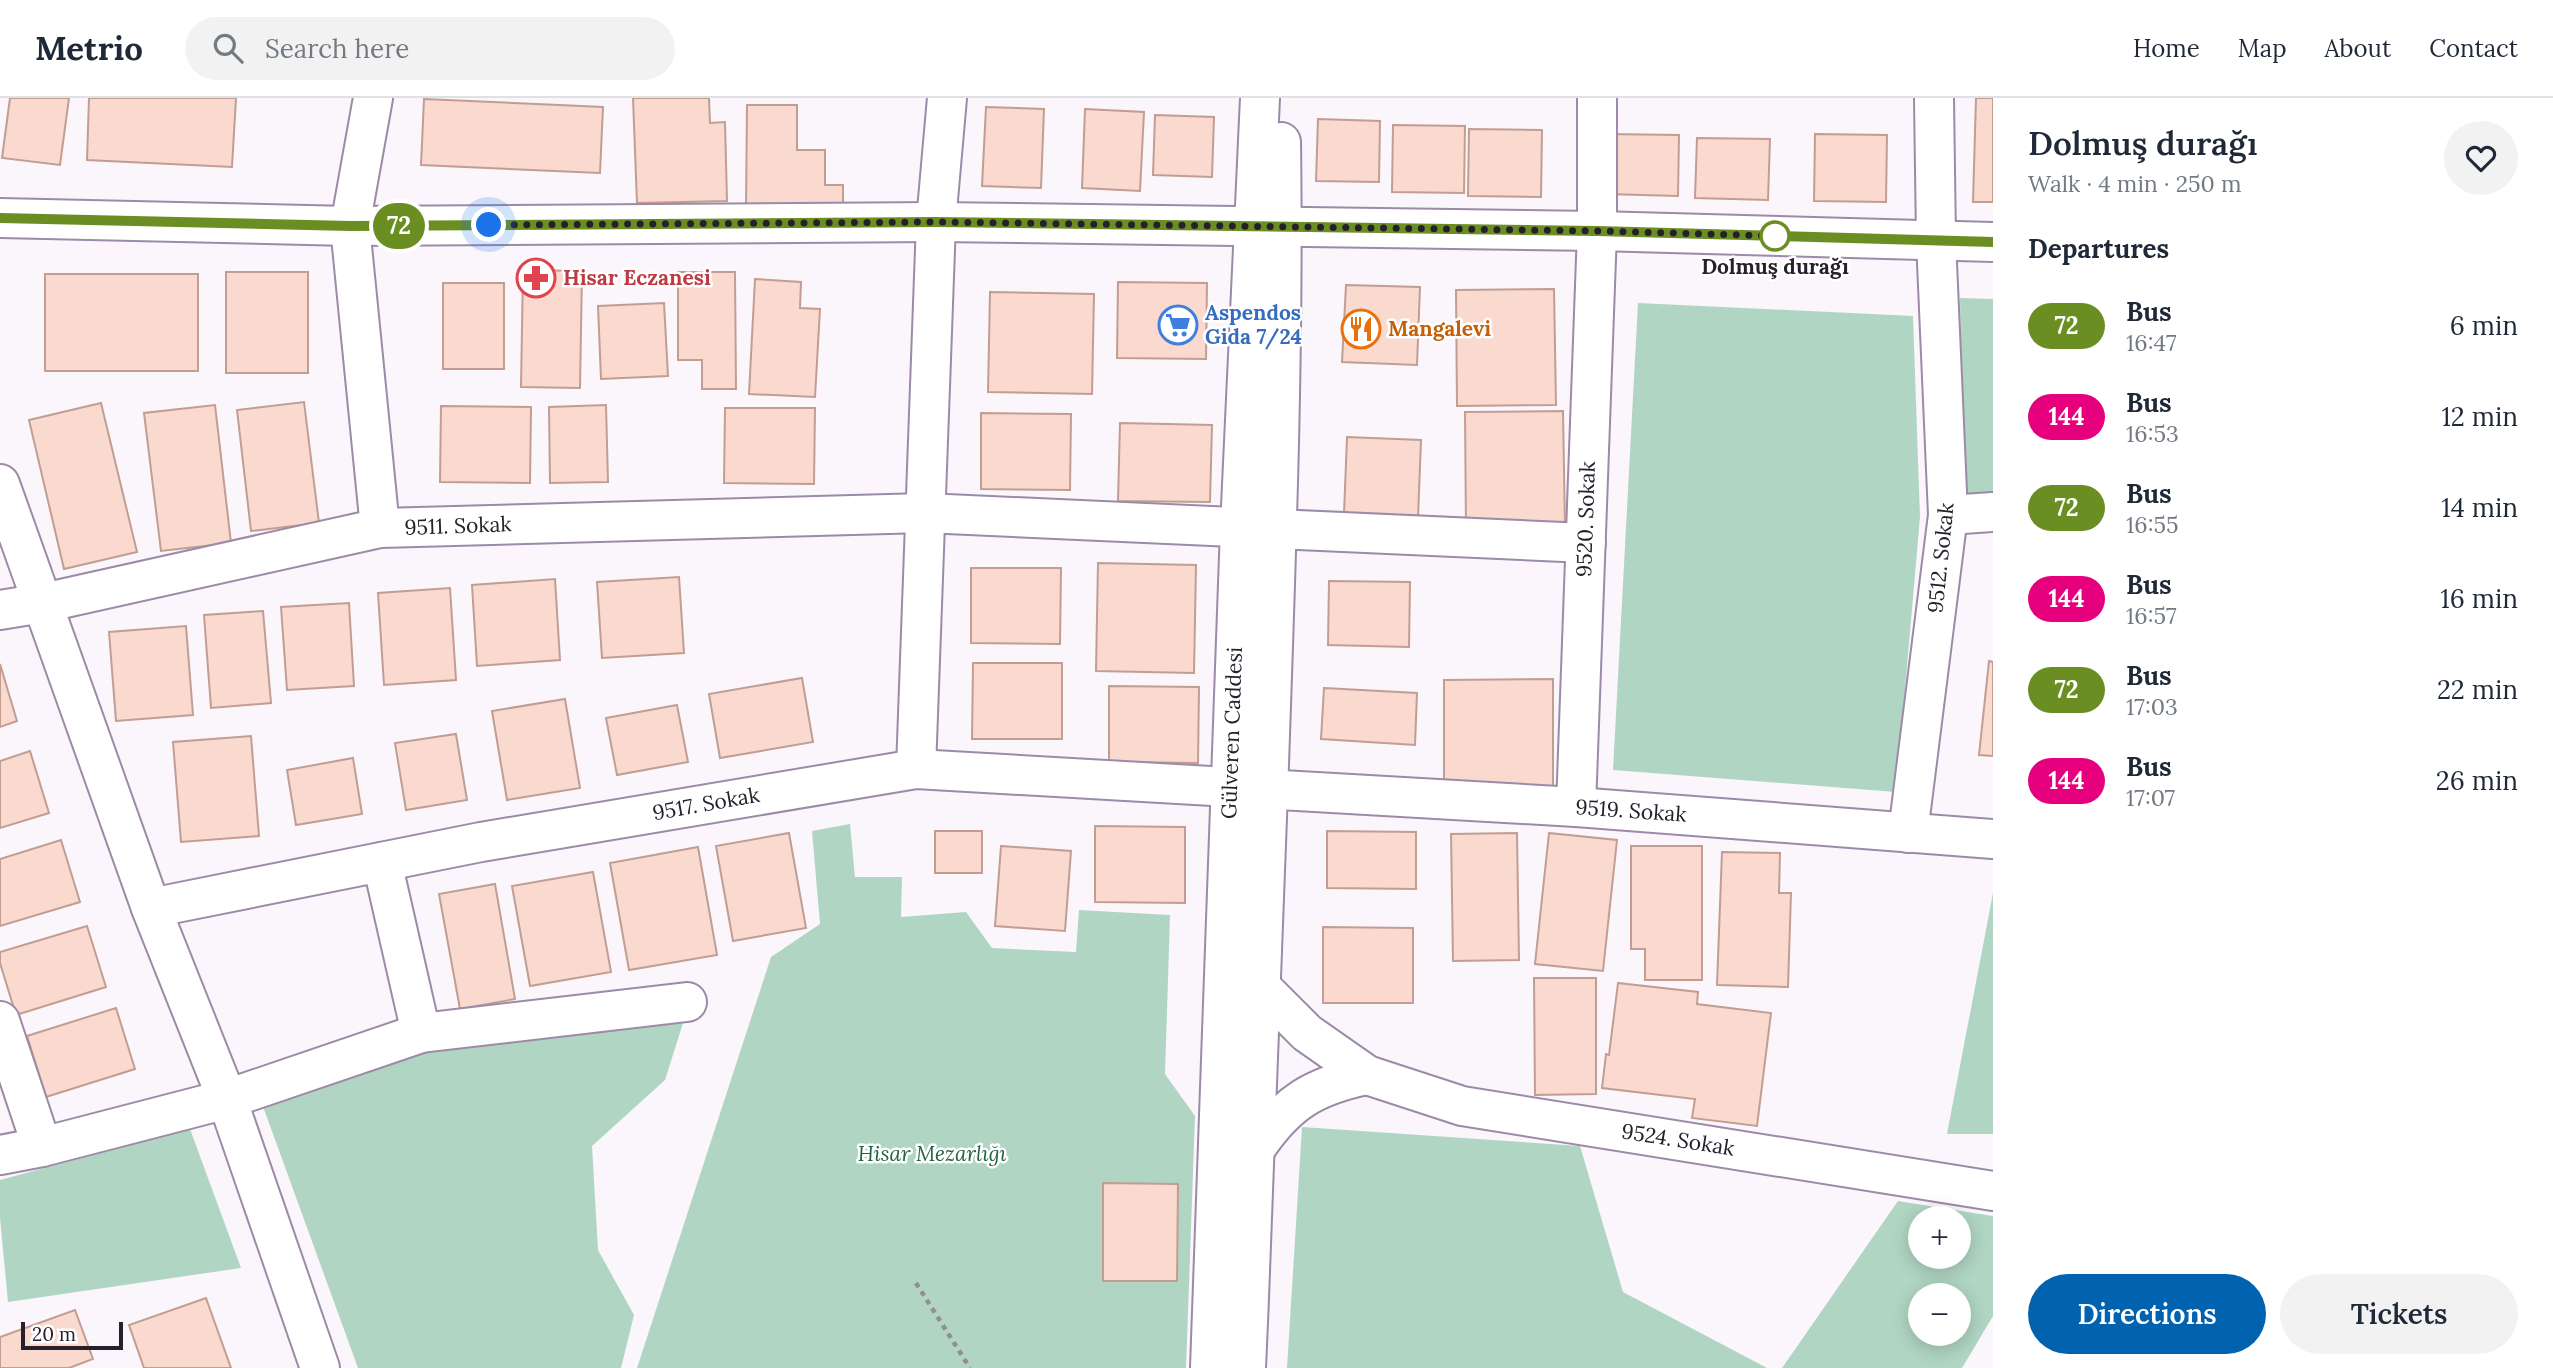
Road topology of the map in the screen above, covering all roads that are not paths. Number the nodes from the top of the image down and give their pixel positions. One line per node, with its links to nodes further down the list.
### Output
1 (373, 98): 9 (street)
2 (947, 98): 8 (street)
3 (1260, 98): 10 (street, Gülveren Caddesi)
4 (1280, 98): 10 (street, Gülveren Caddesi)
5 (1597, 98): 11 (street, 9520. Sokak)
6 (1934, 98): 12 (street, 9512. Sokak)
7 (0, 218): 9 (street)
8 (936, 222): 9 (street); 10 (street); 16 (street)
9 (350, 226): 18 (street)
10 (1268, 226): 11 (street); 19 (street, Gülveren Caddesi)
11 (1597, 231): 12 (street); 20 (street, 9520. Sokak)
12 (1936, 240): 13 (street); 17 (street, 9512. Sokak)
13 (1993, 242)
14 (0, 484): 21 (street)
15 (1993, 512): 17 (street)
16 (925, 513): 18 (street, 9511. Sokak); 19 (street, 9511. Sokak); 23 (street)
17 (1948, 515): 27 (street, 9512. Sokak)
18 (380, 528): 21 (street, 9511. Sokak)
19 (1259, 529): 20 (street, 9511. Sokak); 24 (street, Gülveren Caddesi); 25 (street, Gülveren Caddesi)
20 (1586, 543): 26 (street, 9520. Sokak)
21 (43, 603): 22 (street, 9511. Sokak); 30 (street)
22 (0, 610)
23 (916, 769): 24 (street, 9517. Sokak); 29 (street, 9517. Sokak)
24 (1230, 787): 25 (street, 9517. Sokak); 42 (street, Gülveren Caddesi)
25 (1268, 789): 26 (street, 9519. Sokak); 31 (street, Gülveren Caddesi)
26 (1576, 807): 27 (street, 9519. Sokak)
27 (1908, 832): 28 (street, 9519. Sokak)
28 (1993, 839)
29 (382, 862): 30 (street, 9517. Sokak); 34 (street)
30 (151, 908): 36 (street)
31 (1262, 989): 35 (street, 9524. Sokak); 38 (street, Gülveren Caddesi)
32 (687, 1002): 34 (street)
33 (0, 1021): 37 (street)
34 (421, 1033): 36 (street)
35 (1367, 1075): 38 (street); 40 (street, 9524. Sokak)
36 (227, 1098): 37 (street); 41 (street)
37 (42, 1147): 39 (street)
38 (1256, 1148): 43 (street, Gülveren Caddesi)
39 (0, 1155)
40 (1993, 1191)
41 (320, 1368)
42 (1210, 1368)
43 (1246, 1368)

